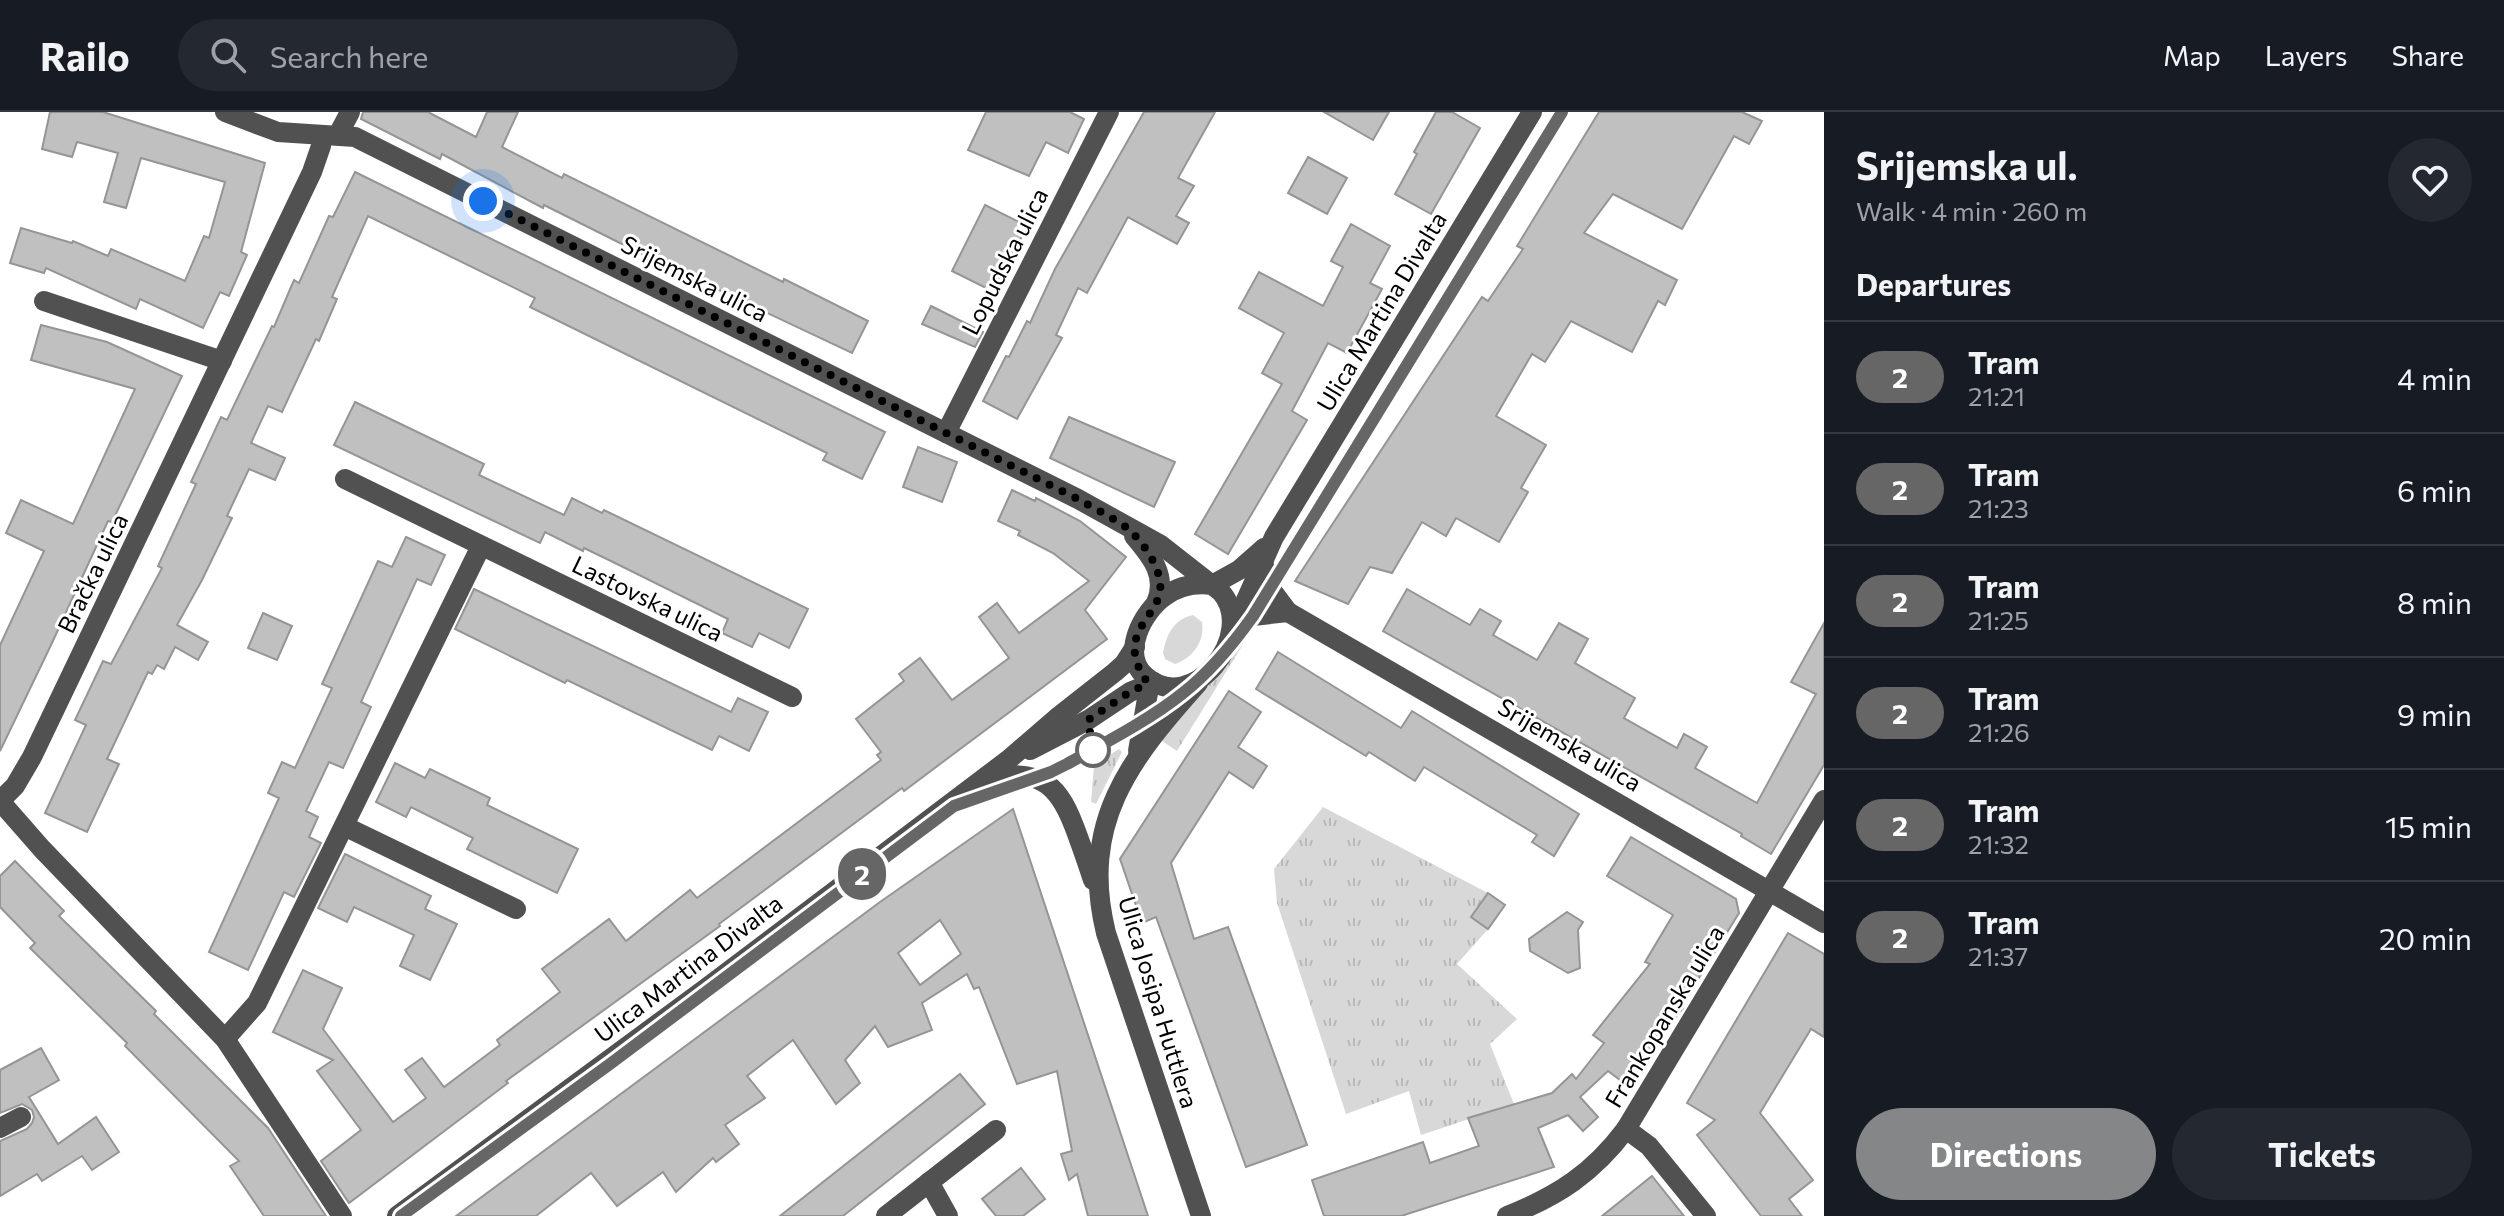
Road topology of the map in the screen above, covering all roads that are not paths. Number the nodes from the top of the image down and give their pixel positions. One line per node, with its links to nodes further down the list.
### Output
1 (225, 112): 5 (street, Srijemska ulica)
2 (350, 112): 5 (street, Bračka ulica)
3 (1109, 112): 8 (street, Lopudska ulica)
4 (1532, 112): 11 (street, Ulica Martina Divalta)
5 (330, 135): 7 (street, Bračka ulica); 8 (street, Srijemska ulica)
6 (44, 301): 7 (street)
7 (222, 361): 26 (street, Bračka ulica)
8 (946, 433): 10 (street, Srijemska ulica)
9 (345, 479): 12 (street, Lastovska ulica)
10 (1129, 529): 14 (street, Srijemska ulica); 15 (street, Srijemska ulica)
11 (1274, 537): 13 (street, Ulica Martina Divalta); 14 (street, Ulica Martina Divalta)
12 (481, 546): 21 (street, Lastovska ulica); 27 (street)
13 (1263, 562): 16 (street, Srijemska ulica); 17 (street, Ulica Martina Divalta)
14 (1212, 585): 15 (street); 17 (street)
15 (1156, 603): 18 (street)
16 (1288, 612): 17 (street); 28 (street, Srijemska ulica)
17 (1232, 630): 19 (street)
18 (1135, 647): 20 (street); 23 (street, Ulica Martina Divalta)
19 (1206, 674): 20 (street); 22 (street, Ulica Josipa Huttlera)
20 (1149, 681): 22 (street, Ulica Josipa Huttlera); 23 (street, Ulica Martina Divalta)
21 (792, 697)
22 (1136, 759): 29 (street, Ulica Josipa Huttlera)
23 (1008, 760): 24 (street, Ulica Martina Divalta)
24 (986, 777): 29 (street); 39 (street, Ulica Martina Divalta)
25 (1824, 800): 28 (street, Frankopanska ulica)
26 (0, 801): 32 (street)
27 (344, 826): 30 (street); 32 (street)
28 (1770, 890): 31 (street, Srijemska ulica); 35 (street, Frankopanska ulica)
29 (1099, 900): 42 (street, Ulica Josipa Huttlera)
30 (516, 909)
31 (1824, 923)
32 (225, 1039): 38 (street)
33 (21, 1117): 34 (street)
34 (0, 1128)
35 (1626, 1129): 43 (street, Frankopanska ulica); 44 (street)
36 (996, 1130): 37 (street)
37 (929, 1182): 40 (street); 41 (street)
38 (342, 1216)
39 (397, 1216)
40 (886, 1216)
41 (948, 1216)
42 (1201, 1216)
43 (1507, 1216)
44 (1706, 1216)

